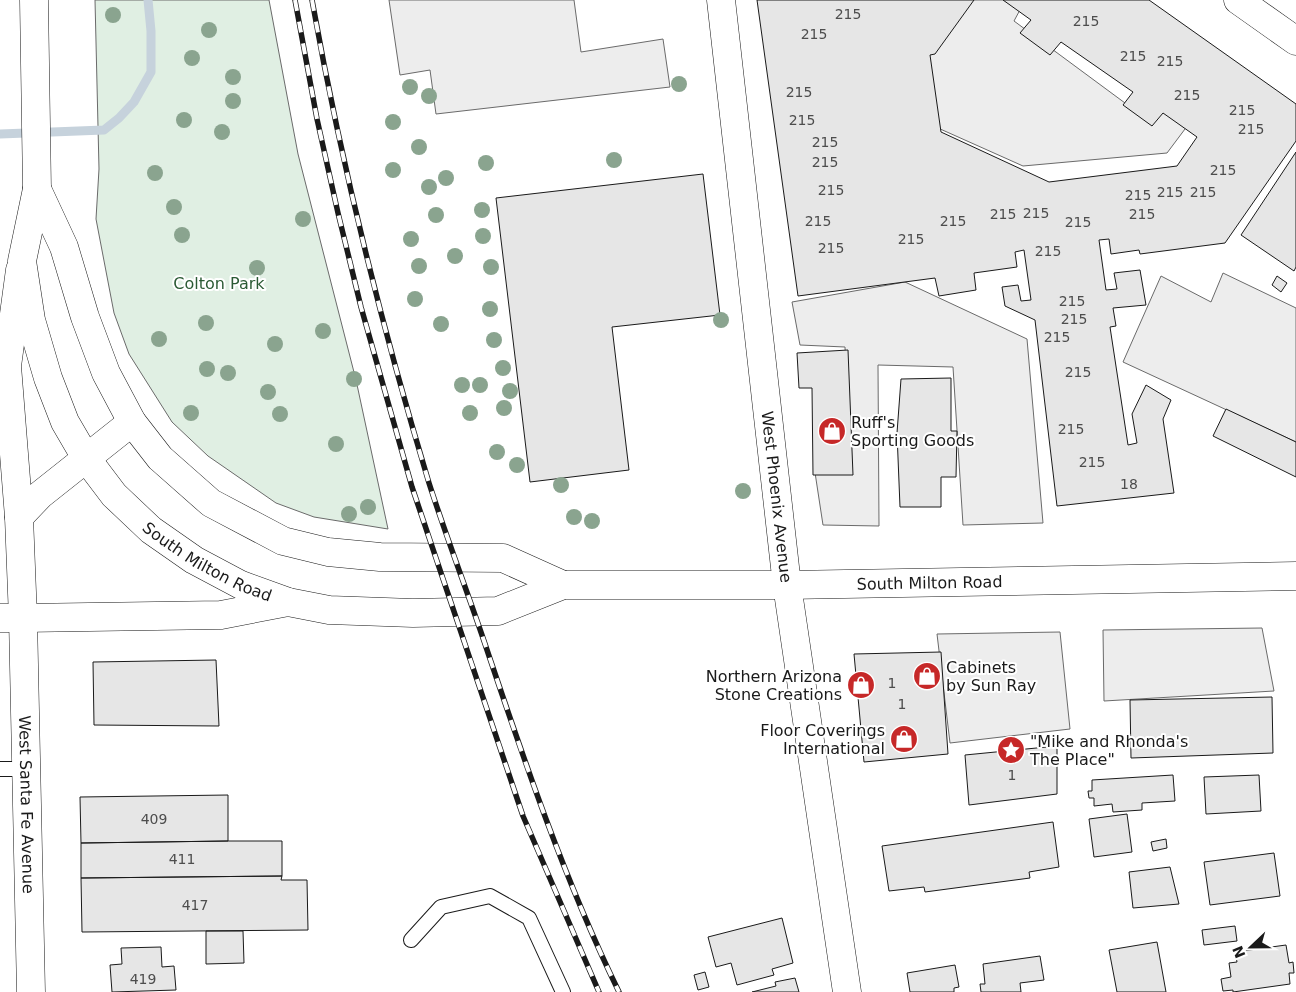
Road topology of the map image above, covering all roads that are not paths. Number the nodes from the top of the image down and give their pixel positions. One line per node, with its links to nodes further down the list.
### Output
1 (34, 0): 5 (main road, West Santa Fe Avenue)
2 (721, 0): 12 (main road, West Phoenix Avenue)
3 (1238, 0): 4 (main road)
4 (1296, 41)
5 (37, 189): 6 (main road, West Santa Fe Avenue); 7 (main road, South Milton Road)
6 (22, 261): 8 (main road, South Milton Road); 9 (main road, West Santa Fe Avenue)
7 (132, 422): 8 (main road); 11 (main road, South Milton Road)
8 (86, 458): 9 (main road); 13 (main road, South Milton Road)
9 (19, 518): 14 (main road, West Santa Fe Avenue)
10 (1296, 577): 12 (main road, South Milton Road)
11 (563, 585): 12 (main road, South Milton Road); 13 (main road, South Milton Road)
12 (787, 585): 19 (main road, West Phoenix Avenue)
13 (288, 602): 14 (main road)
14 (12, 618): 15 (main road, West Santa Fe Avenue)
15 (13, 769): 17 (main road, West Santa Fe Avenue)
16 (411, 940): 18 (lane)
17 (31, 992)
18 (563, 992)
19 (847, 992)

